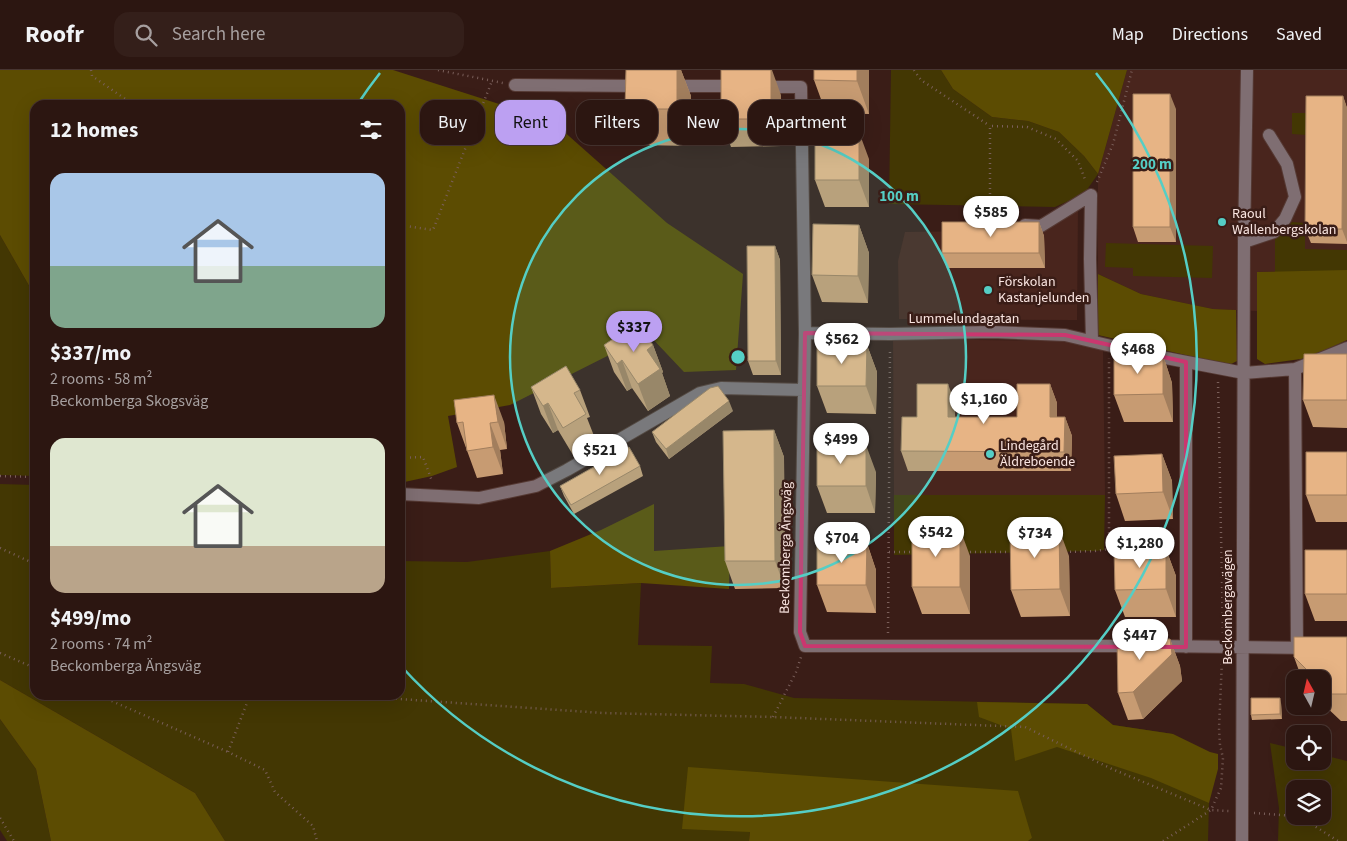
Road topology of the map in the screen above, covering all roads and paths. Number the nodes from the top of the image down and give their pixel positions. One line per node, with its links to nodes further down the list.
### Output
1 (91, 70): 8 (path)
2 (438, 70): 6 (path)
3 (914, 70): 9 (path)
4 (1132, 70): 11 (path)
5 (1247, 70): 15 (street, Beckombergavägen)
6 (492, 81): 7 (path); 13 (path)
7 (515, 85): 16 (street, Beckomberga Ängsväg)
8 (127, 100)
9 (990, 126): 11 (path); 12 (path)
10 (1269, 135): 15 (street)
11 (1091, 195): 14 (street); 18 (street)
12 (990, 225)
13 (405, 226)
14 (1015, 226)
15 (1244, 242): 24 (street, Beckombergavägen)
16 (805, 333): 17 (street, Lummelundagatan); 25 (street, Beckomberga Ängsväg)
17 (890, 334): 18 (street, Lummelundagatan); 32 (path)
18 (1092, 341): 19 (street, Lummelundagatan)
19 (1109, 345): 21 (street, Lummelundagatan); 36 (path)
20 (1347, 348): 23 (street)
21 (1186, 362): 22 (street, Lummelundagatan); 40 (street)
22 (1218, 368): 24 (street, Lummelundagatan); 41 (path)
23 (1295, 369): 24 (street); 43 (street)
24 (1244, 373): 42 (street, Beckombergavägen)
25 (804, 390): 30 (street); 38 (street, Beckomberga Ängsväg)
26 (405, 458): 30 (path)
27 (0, 476): 28 (path)
28 (30, 477)
29 (405, 494): 30 (street)
30 (438, 496)
31 (0, 548): 37 (path)
32 (889, 552): 33 (path); 39 (path)
33 (918, 552)
34 (958, 552): 35 (path)
35 (1016, 552)
36 (1056, 552)
37 (30, 562)
38 (805, 646): 39 (street); 50 (path)
39 (887, 646): 40 (street)
40 (1186, 646): 41 (street)
41 (1223, 646): 42 (street); 52 (path)
42 (1243, 647): 43 (street); 53 (street, Beckombergavägen)
43 (1297, 648): 44 (street)
44 (1327, 648)
45 (0, 653): 46 (path)
46 (30, 666)
47 (405, 699): 50 (path)
48 (109, 700): 51 (path)
49 (248, 700): 51 (path)
50 (773, 717): 52 (path)
51 (228, 752): 58 (path)
52 (1211, 810): 53 (path); 59 (path)
53 (1242, 812): 54 (path); 60 (street, Beckombergavägen)
54 (1286, 815)
55 (0, 818): 57 (path)
56 (1313, 825): 61 (path)
57 (14, 841)
58 (317, 841)
59 (1163, 841)
60 (1242, 841)
61 (1338, 841)

